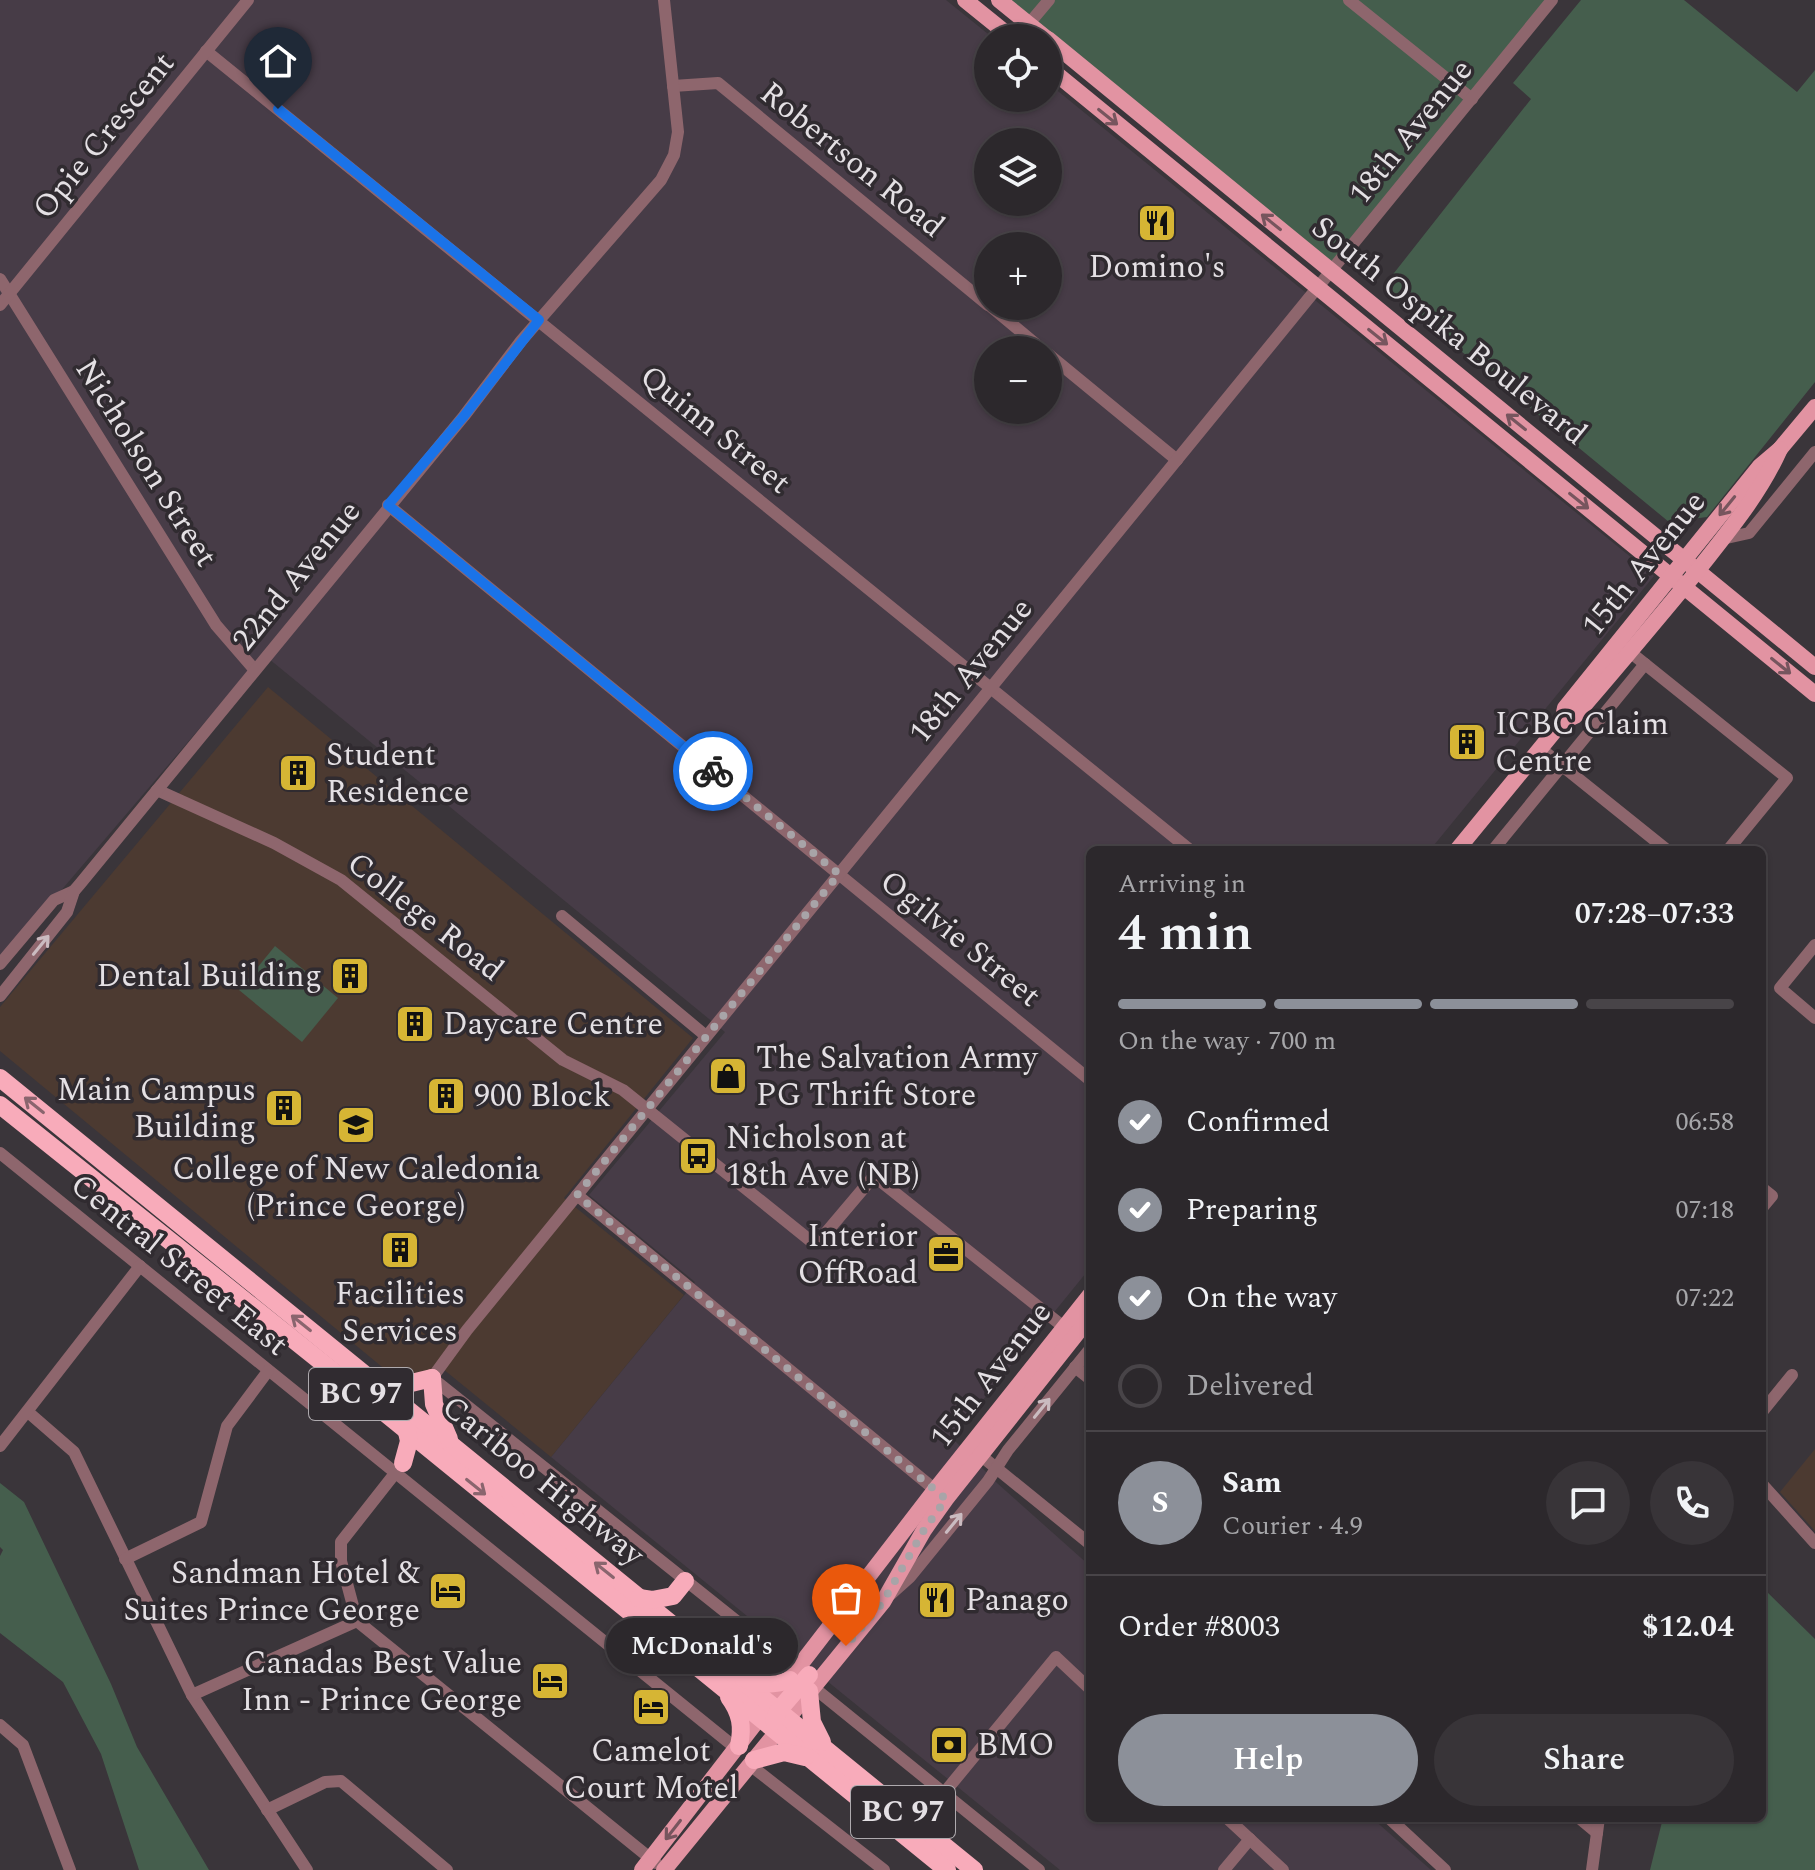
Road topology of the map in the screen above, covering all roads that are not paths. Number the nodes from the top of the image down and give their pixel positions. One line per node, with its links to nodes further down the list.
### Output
1 (248, 0): 10 (street, Opie Crescent)
2 (664, 0): 13 (street, 22nd Avenue)
3 (965, 0): 8 (main road)
4 (999, 0): 9 (main road, South Ospika Boulevard)
5 (1049, 0): 9 (street)
6 (1349, 0): 14 (street)
7 (1552, 0): 14 (street, 18th Avenue)
8 (997, 24)
9 (1029, 24)
10 (206, 51): 19 (street, Opie Crescent); 21 (street, Quinn Street)
11 (1062, 51): 15 (main road, South Ospika Boulevard, one-way to 11)
12 (1062, 78): 17 (main road, South Ospika Boulevard, one-way to 17)
13 (673, 86): 18 (street, Robertson Road); 21 (street, 22nd Avenue)
14 (1472, 99): 15 (street, 18th Avenue)
15 (1331, 271): 17 (street, 18th Avenue); 31 (main road, South Ospika Boulevard, one-way to 15)
16 (0, 279): 19 (street, Nicholson Street)
17 (1318, 288): 28 (street, 18th Avenue); 33 (main road, South Ospika Boulevard, one-way to 33)
18 (974, 293)
19 (9, 294): 20 (street, Opie Crescent); 38 (street, Nicholson Street)
20 (0, 305)
21 (539, 320): 29 (street, 22nd Avenue); 39 (street, Quinn Street)
22 (1007, 320): 23 (street, Robertson Road)
23 (1027, 336)
24 (1062, 365): 28 (street, Robertson Road)
25 (1815, 407): 26 (main road, 15th Avenue)
26 (1780, 449): 30 (main road, 15th Avenue); 31 (main road, 15th Avenue, one-way to 31)
27 (1815, 452): 30 (street, 15th Avenue)
28 (1177, 460): 39 (street, 18th Avenue)
29 (388, 505): 38 (street, 22nd Avenue); 50 (street, Ogilvie Street)
30 (1722, 539): 32 (main road, 15th Avenue)
31 (1684, 559): 32 (main road, South Ospika Boulevard); 33 (main road, 15th Avenue)
32 (1697, 570): 34 (main road, 15th Avenue); 37 (main road, South Ospika Boulevard)
33 (1670, 576): 34 (main road, South Ospika Boulevard); 41 (main road, 15th Avenue)
34 (1684, 587): 35 (main road, 15th Avenue); 40 (main road, South Ospika Boulevard, one-way to 40)
35 (1630, 652): 36 (street); 41 (main road, 15th Avenue)
36 (1645, 664): 43 (street, 15th Avenue); 49 (street)
37 (1815, 667)
38 (254, 669): 44 (street, 22nd Avenue)
39 (991, 688): 45 (street, Quinn Street); 50 (street, 18th Avenue)
40 (1815, 694)
41 (1562, 722): 42 (main road, 15th Avenue)
42 (1540, 748): 43 (street); 46 (main road, 15th Avenue)
43 (1562, 766): 47 (street, 15th Avenue); 48 (street)
44 (157, 790): 51 (street, 22nd Avenue); 61 (street, College Road)
45 (1185, 846)
46 (1460, 846)
47 (1496, 846)
48 (1662, 846)
49 (1731, 846)
50 (839, 874): 57 (street, 18th Avenue); 58 (street, Ogilvie Street)
51 (74, 891): 54 (street, 22nd Avenue); 55 (street, 22nd Avenue, one-way to 51)
52 (562, 916): 57 (street)
53 (1815, 945): 56 (street)
54 (0, 964)
55 (0, 996)
56 (1815, 1018)
57 (706, 1036): 61 (street, 18th Avenue)
58 (1086, 1077)
59 (0, 1078): 71 (highway, Cariboo Highway / BC 97, one-way to 59)
60 (0, 1105): 77 (highway, Cariboo Highway / BC 97)
61 (646, 1110): 63 (street, 18th Avenue); 67 (street)
62 (0, 1153): 64 (street, Central Street East)
63 (577, 1195): 74 (street, 18th Avenue); 87 (street)
64 (140, 1266): 70 (street, Central Street East); 78 (street)
65 (1086, 1302): 67 (main road, 15th Avenue)
66 (1086, 1320): 67 (main road, 15th Avenue)
67 (1069, 1332): 81 (main road, 15th Avenue)
68 (1086, 1354): 69 (street, 15th Avenue)
69 (1075, 1367): 73 (street); 85 (street, 15th Avenue, one-way to 69)
70 (268, 1371): 84 (street, Central Street East); 90 (street)
71 (363, 1374): 74 (highway); 75 (highway, Cariboo Highway / BC 97)
72 (1792, 1375): 76 (street)
73 (1086, 1376)
74 (432, 1378): 75 (highway); 82 (highway); 91 (street)
75 (404, 1407): 77 (highway); 82 (highway, Cariboo Highway / BC 97)
76 (1766, 1407)
77 (379, 1408): 79 (highway, Cariboo Highway / BC 97)
78 (28, 1412): 80 (street); 90 (street)
79 (407, 1432): 83 (highway, Cariboo Highway / BC 97); 84 (highway)
80 (0, 1446)
81 (975, 1450): 85 (street); 87 (main road, 15th Avenue)
82 (458, 1451): 93 (highway, Cariboo Highway / BC 97, one-way to 82)
83 (432, 1452): 84 (highway); 97 (highway, Cariboo Highway / BC 97, one-way to 97)
84 (399, 1468): 95 (street); 103 (street, Central Street East)
85 (997, 1468): 88 (street); 94 (street, 15th Avenue, one-way to 85)
86 (1766, 1488): 89 (street)
87 (940, 1494): 94 (main road, 15th Avenue); 98 (main road, 15th Avenue)
88 (1086, 1541)
89 (1815, 1543)
90 (125, 1559): 100 (street)
91 (685, 1581): 92 (highway); 98 (street)
92 (673, 1596): 93 (highway); 96 (highway)
93 (639, 1598): 96 (highway, Cariboo Highway / BC 97)
94 (883, 1602): 98 (main road, 15th Avenue)
95 (357, 1621): 100 (street); 116 (street)
96 (681, 1632): 97 (highway, Cariboo Highway / BC 97)
97 (725, 1678): 98 (highway); 101 (highway, Cariboo Highway / BC 97); 103 (highway)
98 (804, 1680): 101 (highway); 104 (highway); 107 (street)
99 (1086, 1685): 107 (street)
100 (192, 1695): 108 (street)
101 (775, 1717): 103 (main road); 104 (highway, Cariboo Highway / BC 97); 105 (highway, Cariboo Highway / BC 97); 106 (main road)
102 (0, 1725): 117 (street)
103 (738, 1748): 116 (main road, one-way to 116)
104 (831, 1754): 123 (highway, Cariboo Highway / BC 97)
105 (812, 1760): 106 (highway); 115 (highway, Cariboo Highway / BC 97)
106 (752, 1762): 116 (main road); 120 (street)
107 (944, 1793): 124 (street)
108 (267, 1810): 118 (street); 119 (street)
109 (1231, 1822): 114 (street)
110 (1393, 1822): 127 (street)
111 (1584, 1822): 113 (street)
112 (1598, 1822): 113 (street)
113 (1597, 1833): 128 (street)
114 (1250, 1839): 125 (street); 126 (street)
115 (915, 1844): 121 (highway); 122 (highway, Cariboo Highway / BC 97)
116 (657, 1868)
117 (70, 1870)
118 (307, 1870)
119 (447, 1870)
120 (884, 1870)
121 (928, 1870)
122 (947, 1870)
123 (974, 1870)
124 (1039, 1870)
125 (1224, 1870)
126 (1283, 1870)
127 (1445, 1870)
128 (1592, 1870)

